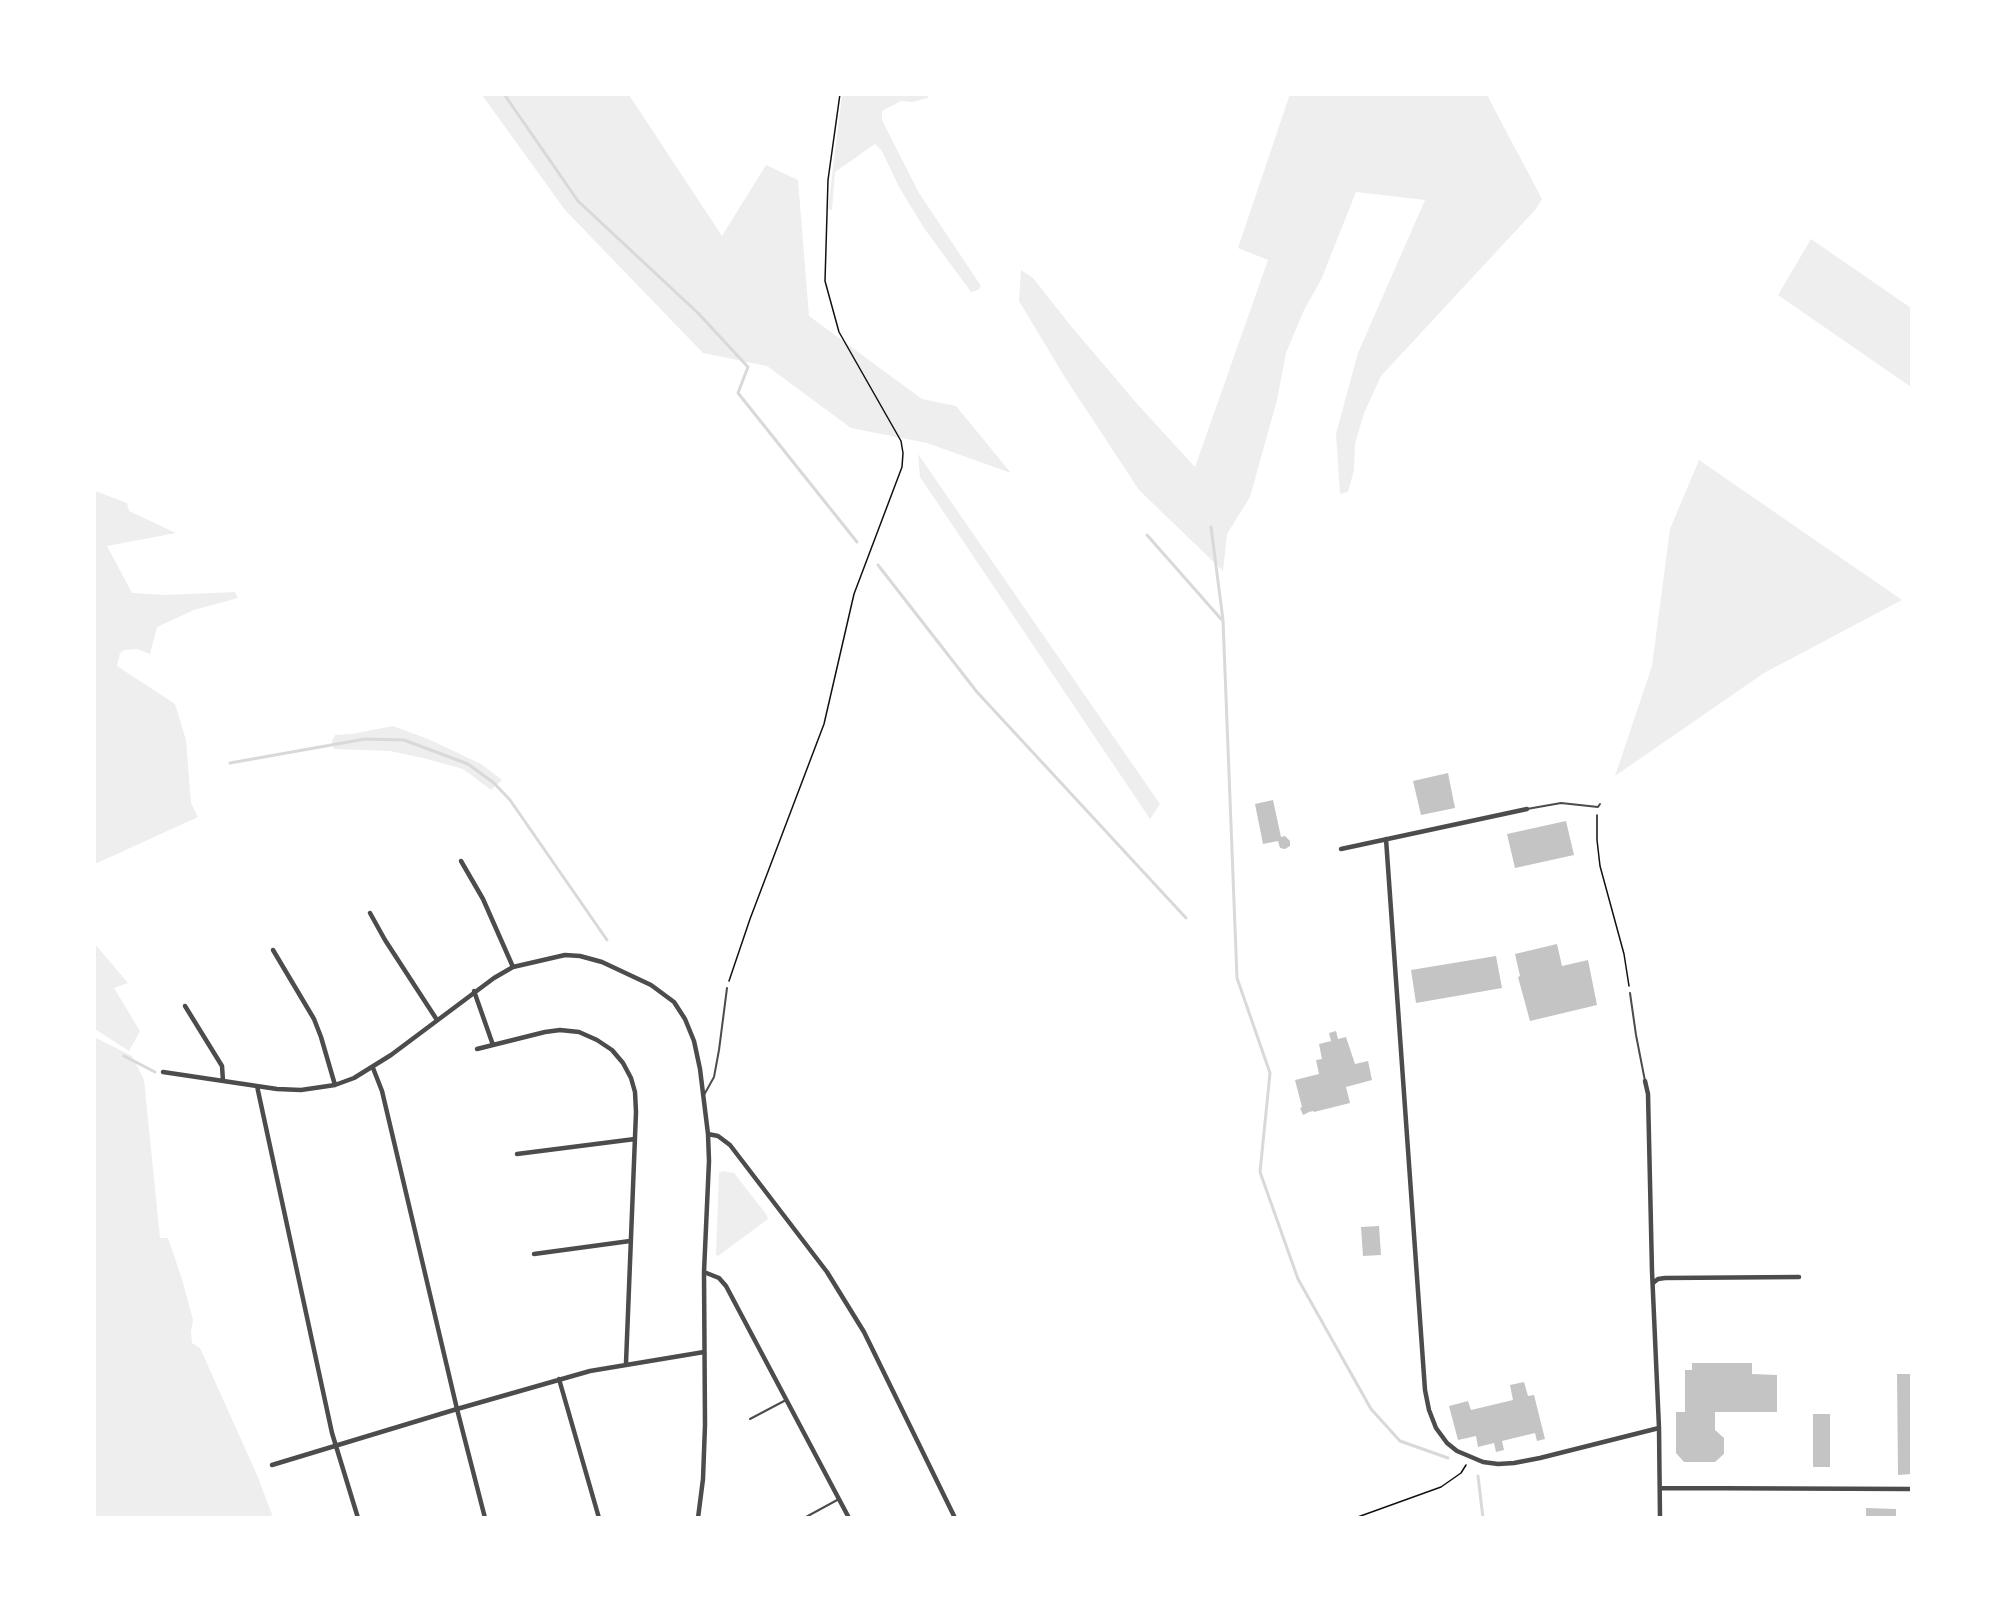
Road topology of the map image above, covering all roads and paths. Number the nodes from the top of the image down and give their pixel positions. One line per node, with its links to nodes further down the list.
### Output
1 (840, 94): 10 (path)
2 (1599, 806): 3 (lane); 12 (path)
3 (1527, 809): 4 (street)
4 (1386, 839): 5 (street); 40 (street)
5 (1341, 849)
6 (461, 861): 9 (street)
7 (370, 913): 14 (street)
8 (273, 950): 21 (street)
9 (513, 967): 11 (street); 23 (street)
10 (727, 988): 23 (lane)
11 (474, 991): 14 (street); 15 (street)
12 (1630, 993): 20 (lane)
13 (185, 1006): 19 (street)
14 (437, 1020): 17 (street)
15 (493, 1044): 16 (street); 25 (street)
16 (477, 1049)
17 (373, 1068): 21 (street); 36 (street)
18 (163, 1072): 19 (street)
19 (223, 1081): 22 (street)
20 (1645, 1081): 31 (street)
21 (335, 1085): 22 (street)
22 (257, 1086): 39 (street)
23 (704, 1095): 24 (street)
24 (708, 1134): 29 (street); 51 (street)
25 (635, 1139): 26 (street); 27 (street)
26 (517, 1154)
27 (630, 1241): 28 (street); 33 (street)
28 (534, 1254)
29 (704, 1272): 32 (street); 35 (street)
30 (1799, 1277): 31 (street)
31 (1653, 1283): 38 (street)
32 (704, 1352): 33 (street); 49 (street)
33 (626, 1363): 34 (street)
34 (559, 1379): 36 (street); 48 (street)
35 (786, 1400): 37 (lane); 44 (street)
36 (457, 1409): 39 (street); 47 (street)
37 (750, 1419)
38 (1659, 1428): 40 (street); 42 (street)
39 (335, 1445): 41 (street); 46 (street)
40 (1470, 1457): 52 (path)
41 (272, 1465)
42 (1660, 1488): 43 (street); 53 (street)
43 (1911, 1489)
44 (839, 1499): 45 (lane); 50 (street)
45 (806, 1517)
46 (358, 1518)
47 (485, 1518)
48 (599, 1518)
49 (699, 1518)
50 (849, 1518)
51 (955, 1518)
52 (1355, 1518)
53 (1660, 1518)

